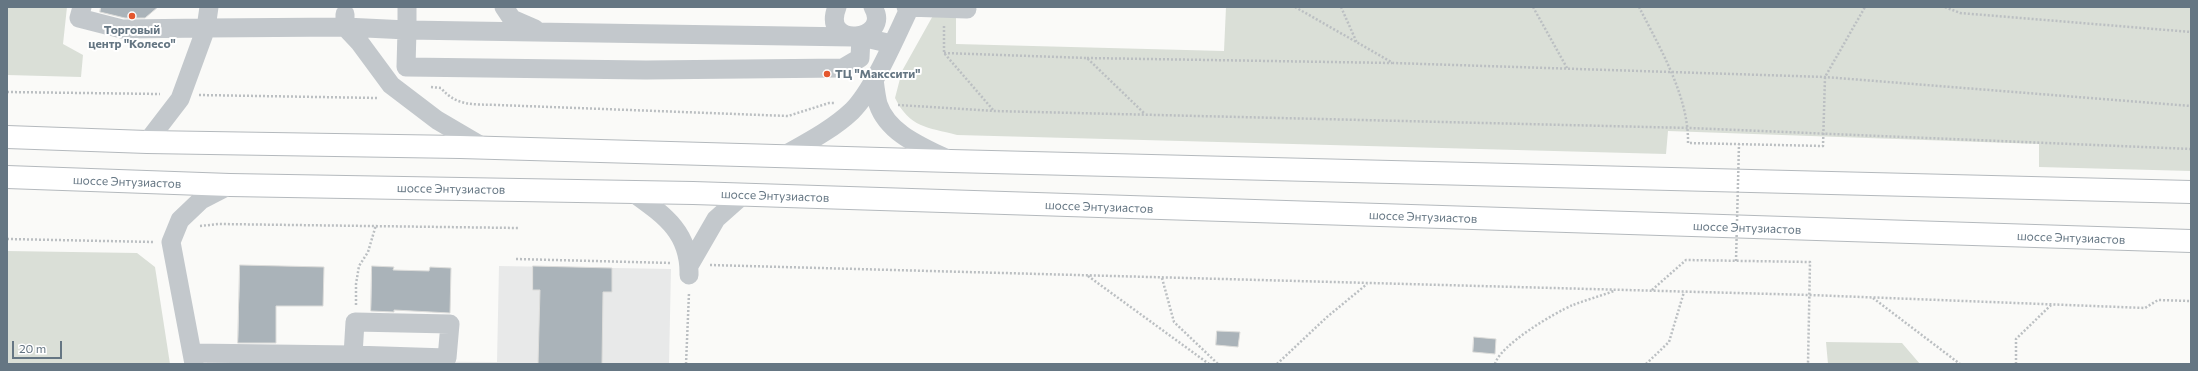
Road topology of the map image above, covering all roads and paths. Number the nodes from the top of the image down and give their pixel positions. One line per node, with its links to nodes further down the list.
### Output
1 (82, 7): 17 (street)
2 (209, 7): 17 (street)
3 (407, 7): 18 (street)
4 (504, 7): 19 (street)
5 (837, 7): 21 (street)
6 (873, 7): 21 (street)
7 (909, 7): 14 (street); 22 (street)
8 (1295, 7): 23 (path)
9 (1341, 7): 23 (path)
10 (1533, 7): 27 (path)
11 (1639, 7): 28 (path)
12 (1865, 7): 29 (path)
13 (1945, 7): 20 (path)
14 (944, 8): 15 (street); 24 (path)
15 (967, 9)
16 (345, 20): 17 (street); 18 (street); 33 (street)
17 (206, 28): 32 (street)
18 (407, 30): 19 (street); 21 (street)
19 (546, 32): 21 (street)
20 (2191, 32)
21 (857, 37): 22 (street)
22 (892, 44): 30 (street)
23 (1358, 44): 26 (path)
24 (944, 53): 25 (path); 37 (path)
25 (1087, 58): 26 (path); 38 (path)
26 (1393, 63): 27 (path)
27 (1567, 68): 28 (path)
28 (1672, 72): 29 (path); 39 (path)
29 (1825, 77): 36 (path); 40 (path)
30 (874, 79): 46 (street); 47 (street)
31 (7, 92): 32 (path)
32 (182, 95): 33 (path); 42 (street)
33 (408, 98): 34 (path); 44 (street)
34 (836, 103)
35 (891, 104): 37 (path)
36 (2191, 106)
37 (994, 111): 38 (path)
38 (1146, 115): 39 (path)
39 (1689, 128): 40 (path); 43 (path)
40 (1824, 133): 43 (path); 45 (path)
41 (7, 137): 42 (highway)
42 (147, 142): 44 (highway)
43 (1739, 144): 60 (path, bridge)
44 (483, 147): 46 (highway)
45 (2191, 149)
46 (785, 155): 47 (highway)
47 (951, 161): 51 (highway)
48 (7, 177): 49 (highway, шоссе Энтузиастов)
49 (230, 185): 50 (highway, шоссе Энтузиастов); 58 (street)
50 (632, 192): 52 (highway, шоссе Энтузиастов); 61 (street)
51 (2191, 192)
52 (743, 195): 57 (highway, шоссе Энтузиастов); 61 (street)
53 (376, 225): 54 (path); 55 (path); 72 (path)
54 (197, 227)
55 (518, 228)
56 (7, 239): 58 (path)
57 (2191, 241)
58 (171, 242): 74 (street)
59 (516, 259): 61 (path)
60 (1736, 261): 66 (path); 68 (path)
61 (689, 270): 62 (path); 75 (path)
62 (1088, 276): 63 (path); 76 (path)
63 (1162, 278): 64 (path); 77 (path)
64 (1367, 283): 65 (path); 78 (path)
65 (1616, 290): 66 (path); 79 (path)
66 (1651, 291): 67 (path)
67 (1684, 292): 68 (path); 80 (path)
68 (1810, 295): 69 (path); 81 (path)
69 (1873, 298): 71 (path); 82 (path)
70 (2191, 301): 71 (path)
71 (2052, 305): 83 (path)
72 (355, 322): 73 (street); 73 (street)
73 (353, 355): 74 (street)
74 (193, 359)
75 (686, 364)
76 (1209, 364)
77 (1218, 364)
78 (1277, 364)
79 (1494, 364)
80 (1646, 364)
81 (1808, 364)
82 (1960, 364)
83 (2016, 364)

